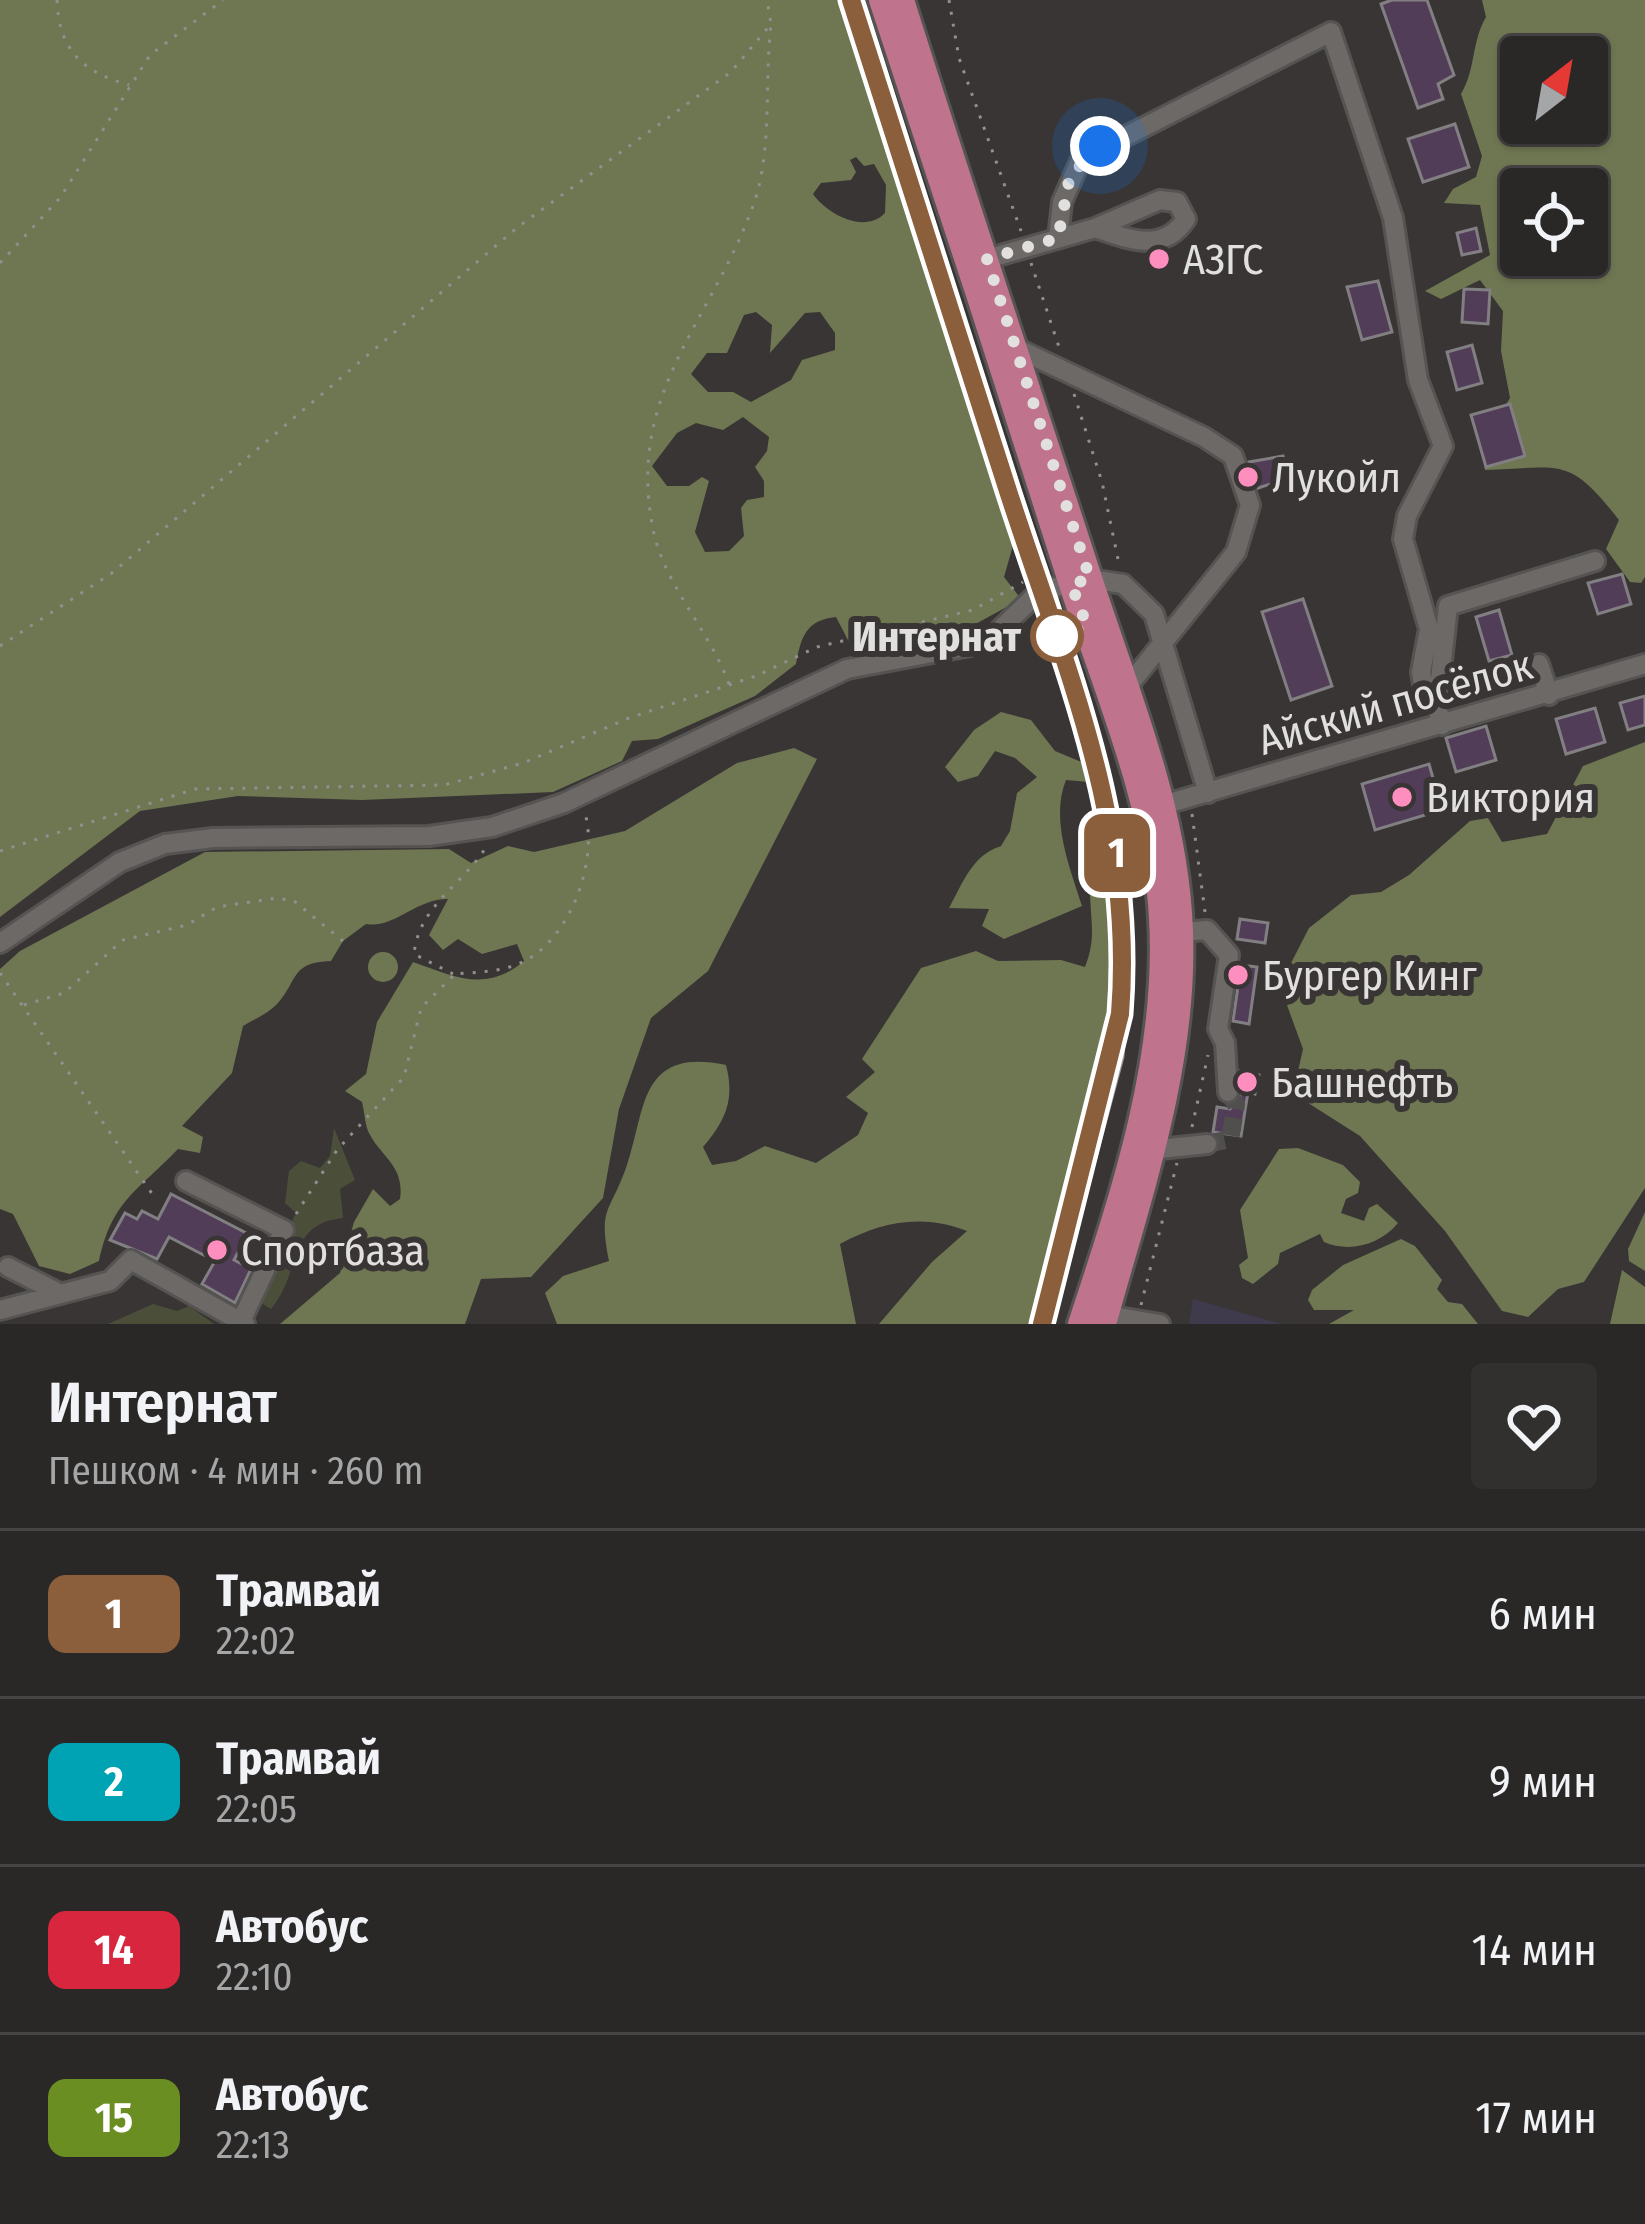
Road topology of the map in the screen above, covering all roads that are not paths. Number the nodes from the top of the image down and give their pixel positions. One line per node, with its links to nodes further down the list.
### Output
1 (881, 0): 8 (main road)
2 (902, 0): 5 (main road)
3 (1096, 228): 4 (street)
4 (1058, 238): 5 (street); 14 (street)
5 (987, 259): 6 (main road)
6 (1016, 348): 8 (main road); 9 (street)
7 (1595, 561): 14 (street)
8 (1091, 582): 9 (street); 12 (main road); 18 (street); 28 (main road)
9 (1164, 646): 12 (street); 15 (street)
10 (1539, 664): 13 (street)
11 (1645, 664): 13 (street, Айский посёлок)
12 (1128, 686): 16 (main road)
13 (1550, 695): 14 (street, Айский посёлок)
14 (1439, 716): 15 (street, Айский посёлок)
15 (1208, 793): 16 (street, Айский посёлок)
16 (1163, 805): 17 (main road)
17 (1181, 932): 19 (street); 21 (main road)
18 (0, 944)
19 (1228, 1093)
20 (1207, 1144): 21 (street)
21 (1150, 1150): 26 (main road)
22 (186, 1181): 27 (street)
23 (8, 1267): 24 (street)
24 (57, 1292): 25 (street); 27 (street)
25 (0, 1310)
26 (1106, 1320): 29 (street)
27 (243, 1322)
28 (1080, 1324)
29 (1160, 1324)

